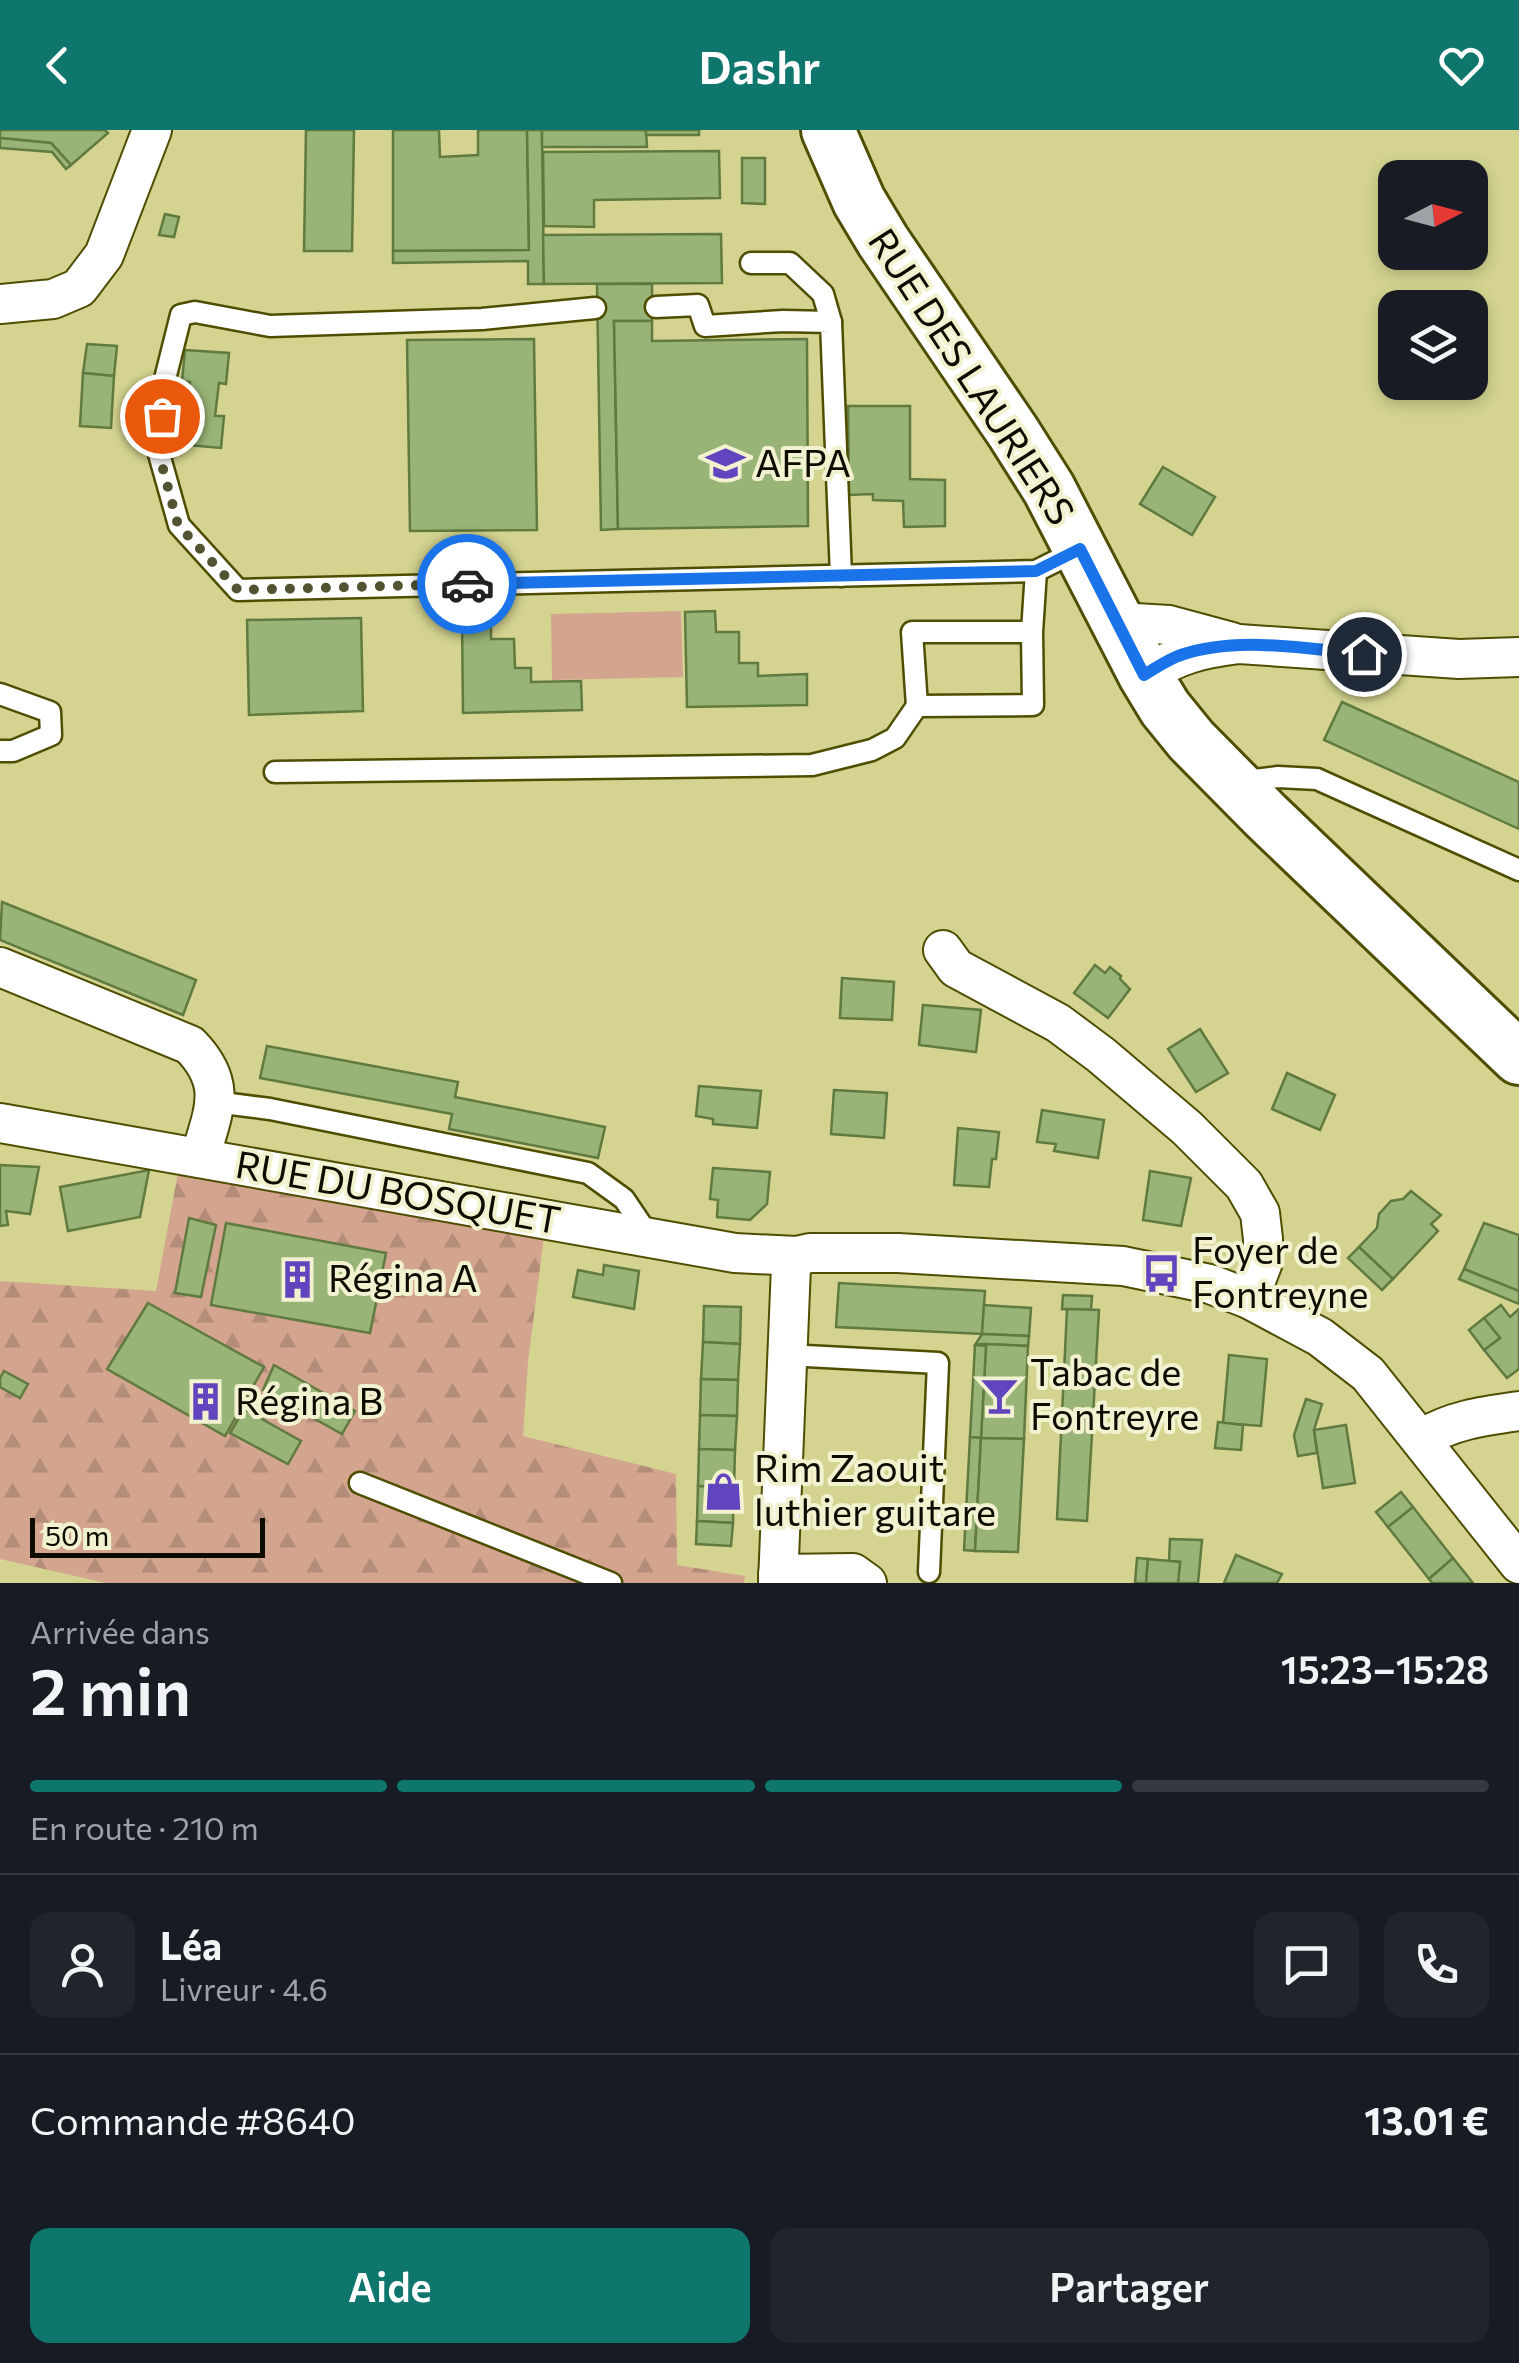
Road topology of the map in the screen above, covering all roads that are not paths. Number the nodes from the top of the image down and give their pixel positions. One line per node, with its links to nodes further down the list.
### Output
1 (152, 130): 4 (street)
2 (828, 130): 8 (main road, RUE DES LAURIERS)
3 (751, 262): 7 (lane)
4 (0, 304)
5 (656, 306): 7 (lane)
6 (594, 308): 9 (lane)
7 (832, 322): 9 (lane)
8 (1058, 560): 9 (lane); 10 (lane); 12 (main road, RUE DES LAURIERS)
9 (841, 576)
10 (1032, 632): 15 (lane); 15 (lane)
11 (1240, 644): 12 (street); 12 (street); 13 (street)
12 (1133, 653): 18 (main road, RUE DES LAURIERS)
13 (1519, 657)
14 (0, 694): 16 (lane)
15 (917, 706): 17 (lane)
16 (0, 751)
17 (275, 772)
18 (1239, 788): 19 (lane); 22 (main road, RUE DES LAURIERS)
19 (1519, 870)
20 (943, 950): 28 (street)
21 (0, 967): 23 (street)
22 (1519, 1058)
23 (216, 1102): 25 (street); 26 (lane)
24 (0, 1123): 25 (street, RUE DU BOSQUET)
25 (200, 1158): 26 (street, RUE DU BOSQUET)
26 (650, 1238): 27 (street, RUE DU BOSQUET)
27 (797, 1256): 28 (street, RUE DU BOSQUET); 29 (street)
28 (1249, 1299): 31 (street, RUE DU BOSQUET)
29 (788, 1356): 34 (lane); 35 (street)
30 (1519, 1411): 31 (street)
31 (1421, 1439): 33 (street, RUE DU BOSQUET)
32 (360, 1484): 36 (lane)
33 (1519, 1564)
34 (930, 1572)
35 (778, 1578): 37 (street)
36 (612, 1583)
37 (867, 1583)

